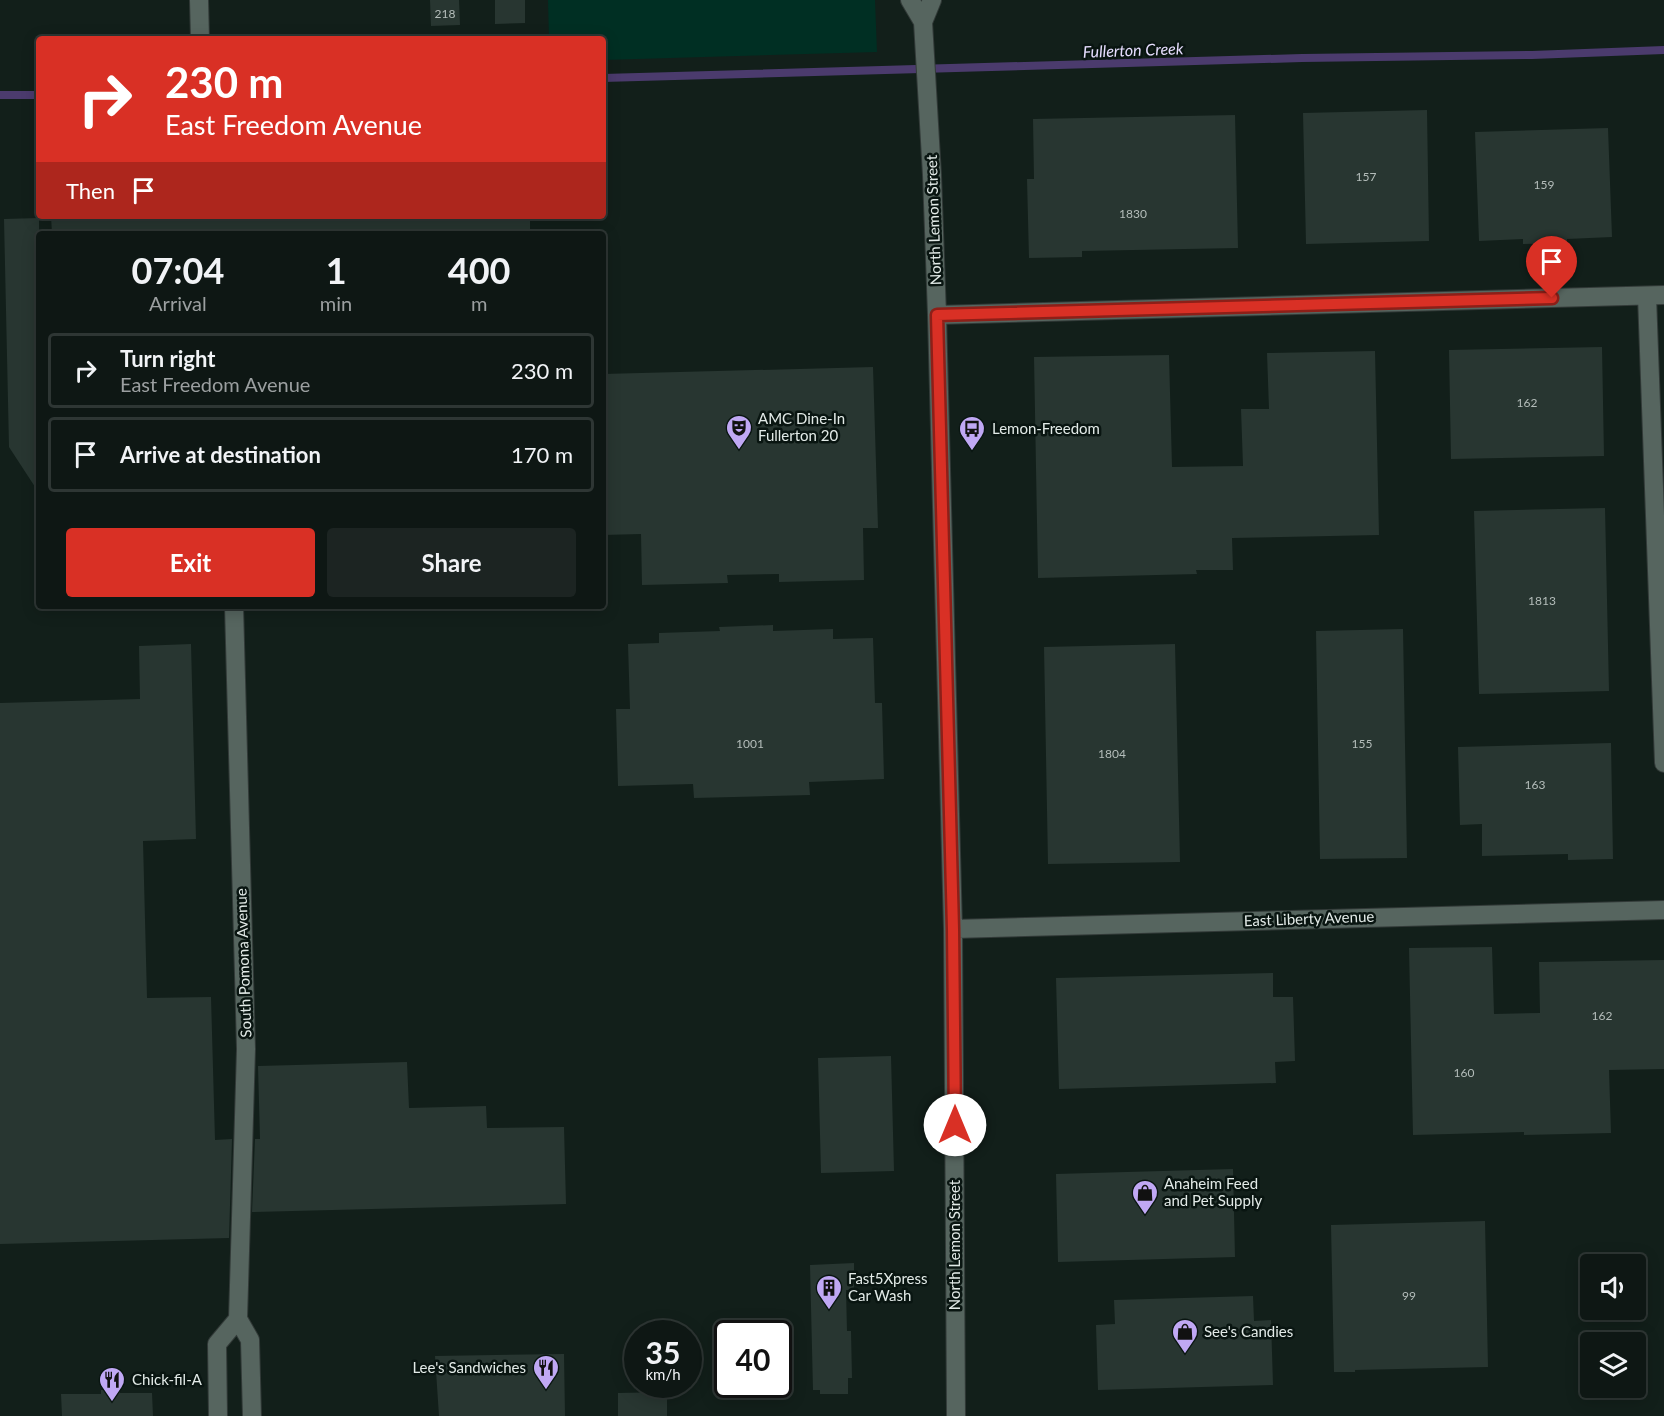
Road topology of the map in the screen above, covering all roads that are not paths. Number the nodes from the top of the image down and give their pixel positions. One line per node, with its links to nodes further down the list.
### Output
1 (199, 0): 5 (street)
2 (910, 0): 4 (street)
3 (932, 0): 4 (street)
4 (923, 22): 7 (street, North Lemon Street)
5 (200, 36)
6 (1655, 295): 7 (street); 9 (street)
7 (937, 315): 11 (street, North Lemon Street)
8 (234, 609): 12 (street, South Pomona Avenue)
9 (1664, 763)
10 (1664, 910): 11 (street, East Liberty Avenue)
11 (953, 929): 15 (street, North Lemon Street)
12 (238, 1319): 13 (street); 14 (street, South Pomona Avenue)
13 (218, 1416)
14 (252, 1416)
15 (956, 1416)

